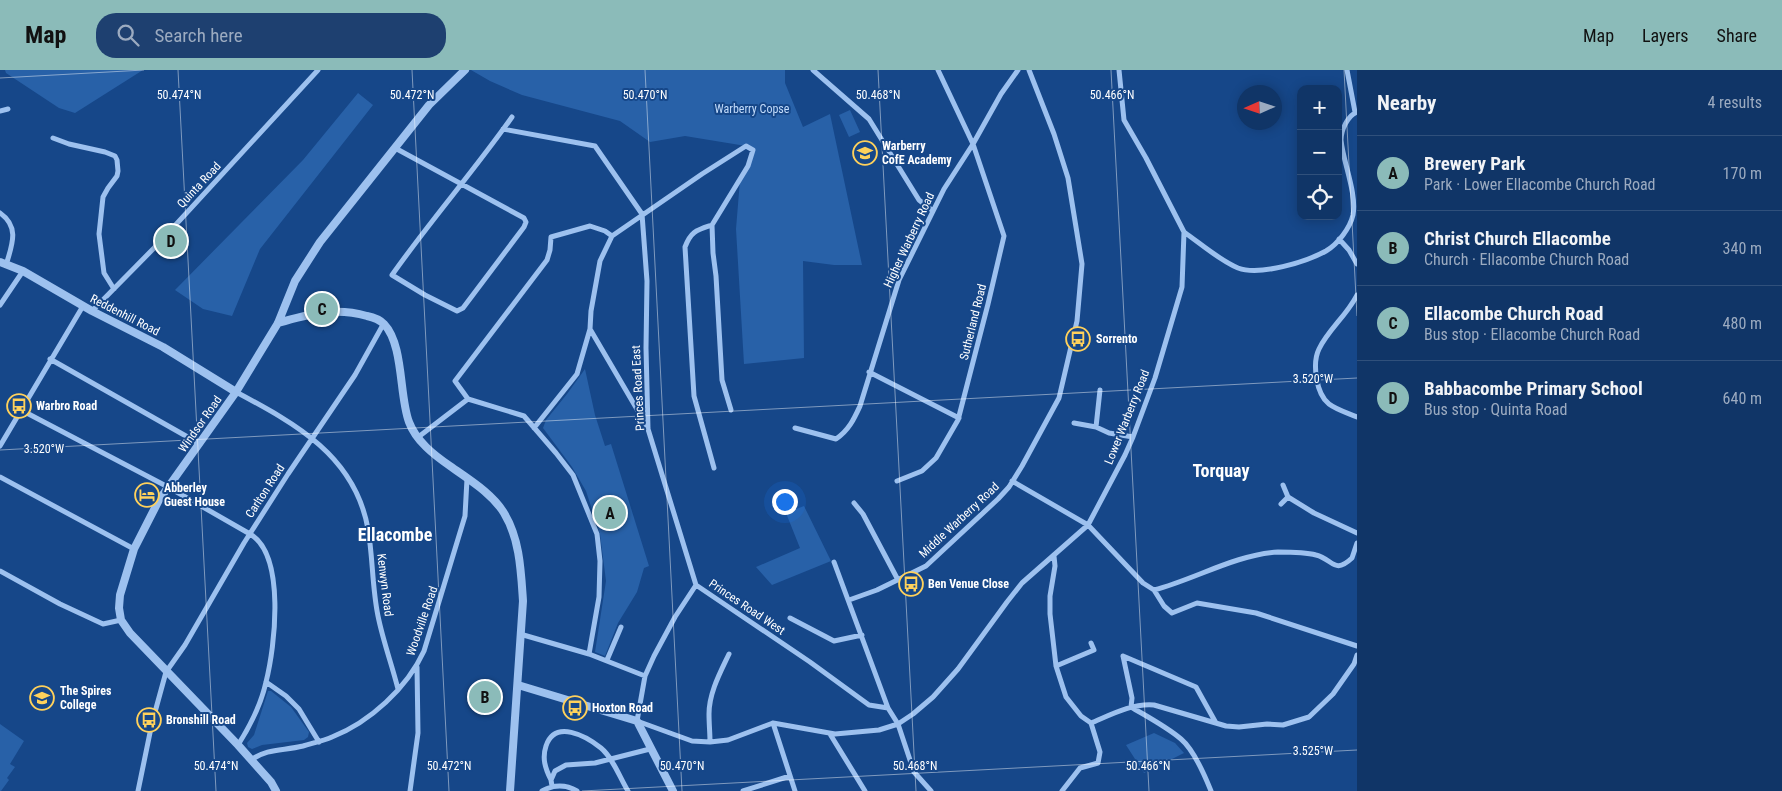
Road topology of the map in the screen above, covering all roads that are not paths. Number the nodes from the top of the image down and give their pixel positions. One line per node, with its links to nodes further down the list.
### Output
1 (318, 70): 28 (street, Quinta Road)
2 (465, 70): 16 (street, Windsor Road)
3 (813, 70): 18 (street)
4 (938, 70): 15 (street)
5 (1018, 70): 15 (street)
6 (1029, 70): 59 (street, Middle Warberry Road)
7 (1119, 70): 22 (street, Lower Warberry Road)
8 (1347, 70): 11 (street)
9 (8, 109): 10 (street)
10 (0, 111)
11 (1356, 112): 24 (street)
12 (512, 117): 13 (street)
13 (503, 129): 17 (street); 20 (street)
14 (53, 138): 28 (street)
15 (973, 144): 18 (street, Higher Warberry Road); 44 (street, Sutherland Road)
16 (395, 148): 17 (street); 33 (street, Windsor Road)
17 (462, 183): 17 (street)
18 (933, 211): 37 (street, Higher Warberry Road)
19 (0, 213): 25 (street)
20 (642, 214): 21 (street); 23 (street); 49 (street, Princes Road East)
21 (712, 225): 42 (street); 55 (street)
22 (1184, 232): 24 (street); 50 (street, Lower Warberry Road)
23 (612, 236): 35 (street); 40 (street)
24 (1339, 239): 26 (street)
25 (3, 264): 27 (street, Reddenhill Road)
26 (1357, 264)
27 (23, 271): 30 (street); 31 (street, Reddenhill Road)
28 (114, 288): 32 (street, Quinta Road)
29 (1357, 295): 43 (street)
30 (0, 305)
31 (83, 306): 32 (street, Reddenhill Road); 36 (street)
32 (92, 311): 39 (street, Reddenhill Road)
33 (278, 323): 34 (street); 39 (street, Windsor Road)
34 (384, 323): 51 (street, Carlton Road); 52 (street)
35 (590, 329): 47 (street); 49 (street)
36 (50, 359): 41 (street); 53 (street)
37 (869, 372): 44 (street); 48 (street, Higher Warberry Road)
38 (1100, 390): 46 (street)
39 (236, 392): 51 (street, Kenwyn Road); 53 (street, Windsor Road)
40 (468, 399): 47 (street); 52 (street)
41 (21, 410): 54 (street); 61 (street)
42 (731, 410)
43 (1357, 417)
44 (958, 418): 58 (street, Sutherland Road)
45 (1074, 423): 46 (street)
46 (1096, 427): 50 (street)
47 (534, 428): 86 (street)
48 (795, 428)
49 (648, 429): 76 (street, Princes Road East)
50 (1133, 437): 65 (street, Lower Warberry Road)
51 (313, 438): 67 (street, Carlton Road); 96 (street, Kenwyn Road)
52 (418, 438): 57 (street)
53 (200, 444): 61 (street, Windsor Road)
54 (0, 446)
55 (714, 468)
56 (0, 477): 69 (street)
57 (467, 479): 82 (street); 91 (street, Woodville Road)
58 (897, 481)
59 (1012, 481): 65 (street); 75 (street, Middle Warberry Road)
60 (1283, 485): 62 (street)
61 (168, 487): 67 (street); 69 (street, Windsor Road)
62 (1288, 497): 64 (street); 66 (street)
63 (854, 503): 75 (street)
64 (1281, 504)
65 (1088, 525): 70 (street, Lower Warberry Road); 77 (street)
66 (1357, 533)
67 (250, 534): 92 (street, Carlton Road); 94 (street)
68 (1357, 543): 71 (street)
69 (134, 549): 80 (street, Windsor Road)
70 (1054, 556): 90 (street); 103 (street, Lower Warberry Road)
71 (1352, 558): 73 (street); 77 (street)
72 (834, 562): 78 (street)
73 (1357, 563)
74 (0, 571): 80 (street)
75 (898, 580): 78 (street, Middle Warberry Road)
76 (696, 585): 93 (street, Princes Road West); 98 (street, Princes Road West)
77 (1154, 590): 85 (street)
78 (849, 600): 83 (street)
79 (790, 618): 83 (street)
80 (121, 620): 92 (street)
81 (621, 627): 89 (street)
82 (520, 634): 86 (street); 95 (street)
83 (862, 635): 98 (street)
84 (1091, 643): 90 (street)
85 (1357, 646)
86 (589, 654): 89 (street)
87 (729, 654): 106 (street)
88 (1357, 655): 102 (street)
89 (607, 660): 93 (street)
90 (1056, 666): 101 (street)
91 (417, 667): 96 (street, Woodville Road); 115 (street)
92 (166, 672): 107 (street); 113 (street)
93 (646, 676): 99 (street, Princes Road West)
94 (266, 682): 105 (street); 107 (street)
95 (518, 685): 99 (street); 116 (street)
96 (398, 689): 105 (street, Woodville Road)
97 (1131, 707): 101 (street); 102 (street); 102 (street); 126 (street)
98 (888, 708): 103 (street)
99 (637, 721): 106 (street); 108 (street)
100 (773, 723): 104 (street); 106 (street); 111 (street)
101 (1090, 723): 125 (street)
102 (1216, 723)
103 (898, 724): 104 (street); 124 (street)
104 (830, 734): 123 (street)
105 (319, 742): 109 (street, Woodville Road)
106 (710, 742)
107 (238, 745): 109 (street)
108 (650, 749): 110 (street); 120 (street)
109 (251, 760): 114 (street)
110 (610, 760): 112 (street); 112 (street); 119 (street)
111 (790, 776): 121 (street); 122 (street)
112 (551, 783): 117 (street); 118 (street)
113 (138, 791)
114 (276, 791)
115 (410, 791)
116 (510, 791)
117 (542, 791)
118 (577, 791)
119 (628, 791)
120 (673, 791)
121 (744, 791)
122 (795, 791)
123 (865, 791)
124 (930, 791)
125 (1062, 791)
126 (1211, 791)

